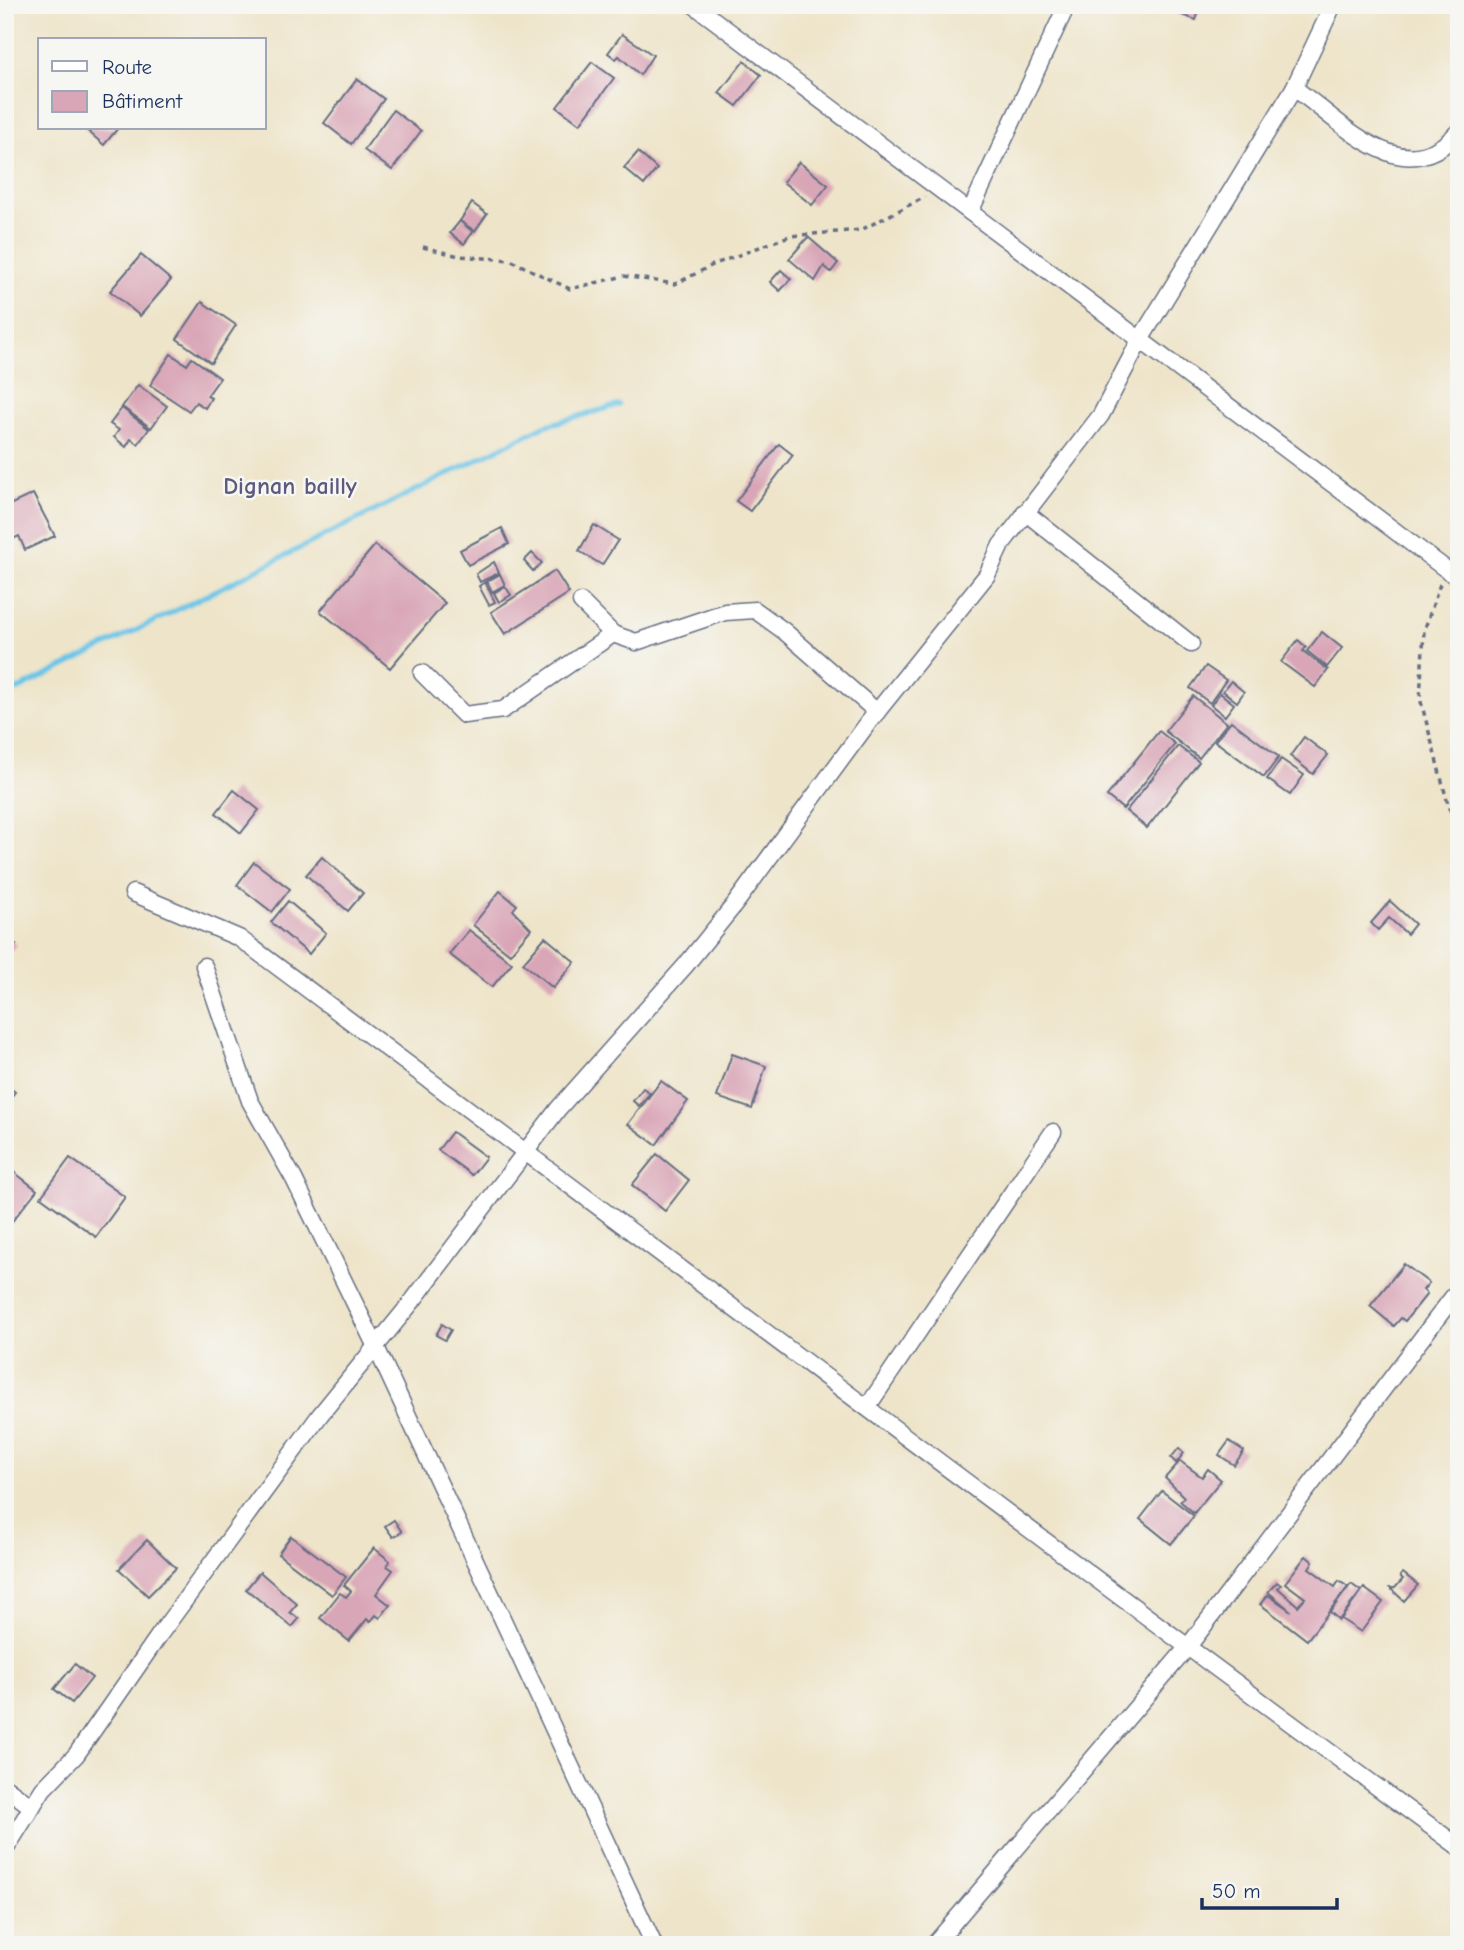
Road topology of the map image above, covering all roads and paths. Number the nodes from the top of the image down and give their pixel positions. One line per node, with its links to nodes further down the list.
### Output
1 (694, 5): 6 (street)
2 (1067, 5): 7 (street)
3 (1333, 5): 4 (street)
4 (1294, 89): 5 (street); 9 (street)
5 (1459, 131)
6 (940, 190): 7 (street); 8 (path)
7 (970, 212): 9 (street)
8 (423, 247)
9 (1140, 340): 10 (street); 11 (street)
10 (1025, 512): 15 (street); 17 (street)
11 (1445, 569): 12 (street); 18 (path)
12 (1459, 579)
13 (580, 602): 14 (street)
14 (613, 634): 16 (street); 17 (street)
15 (1191, 644)
16 (422, 673)
17 (877, 712): 22 (street)
18 (1459, 825)
19 (133, 893): 22 (street)
20 (204, 967): 24 (street)
21 (1053, 1132): 25 (street)
22 (526, 1152): 24 (street); 25 (street)
23 (1459, 1289): 26 (street)
24 (376, 1347): 28 (street); 31 (street)
25 (868, 1406): 26 (street)
26 (1186, 1648): 29 (street); 32 (street)
27 (5, 1787): 28 (street)
28 (32, 1807): 30 (street)
29 (1459, 1847)
30 (5, 1850)
31 (654, 1945)
32 (934, 1945)

